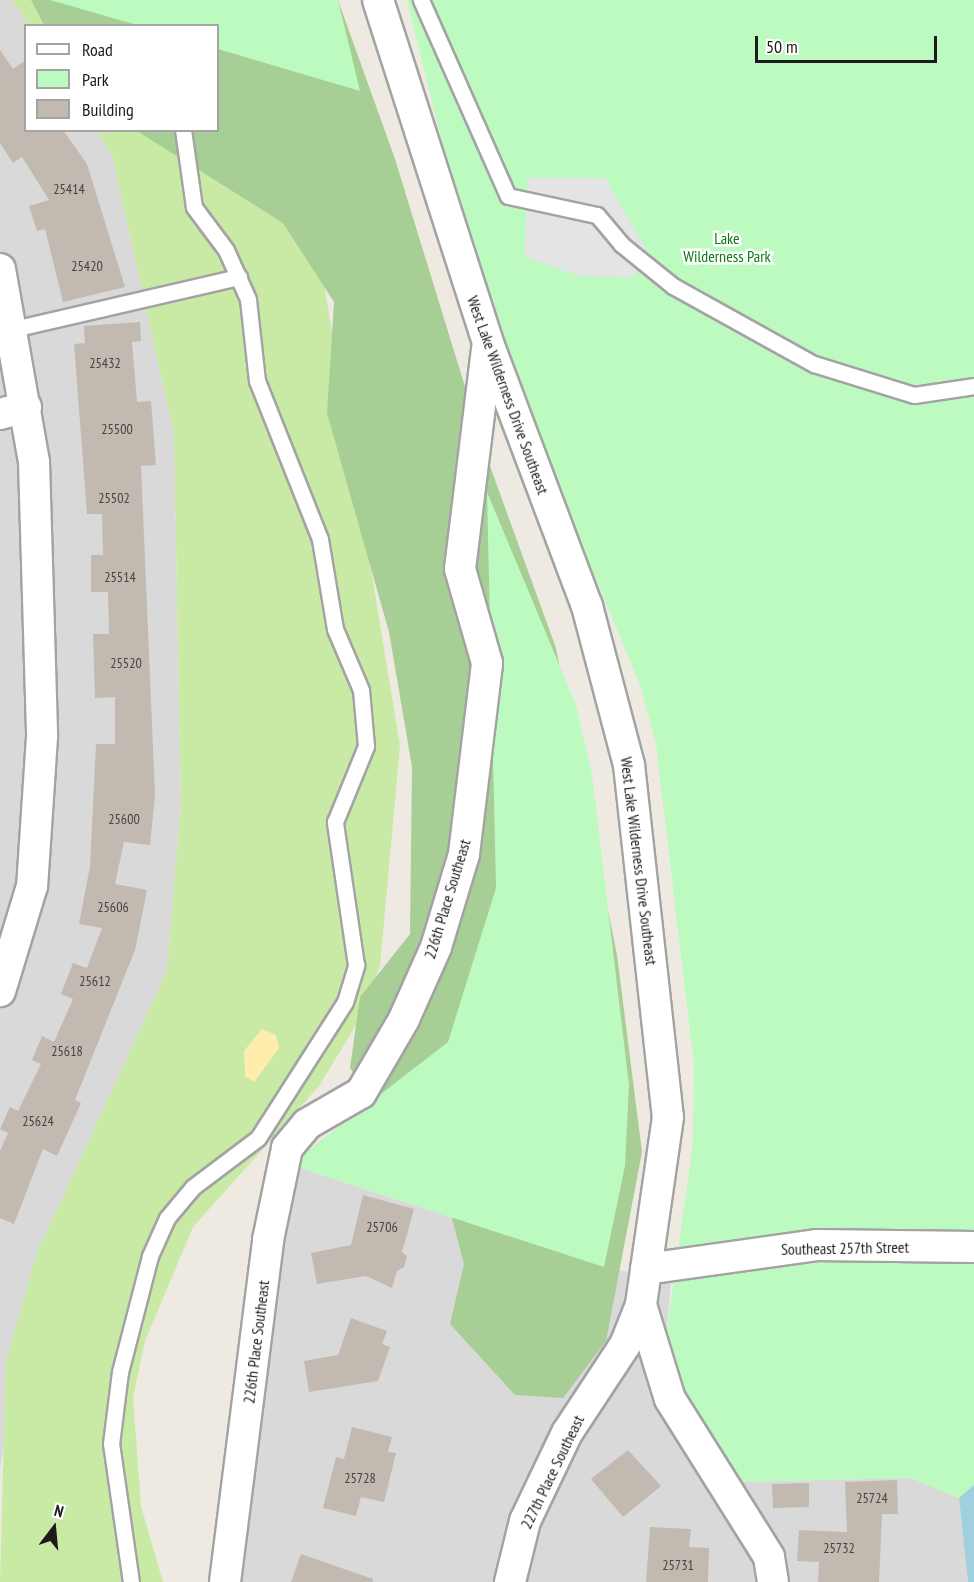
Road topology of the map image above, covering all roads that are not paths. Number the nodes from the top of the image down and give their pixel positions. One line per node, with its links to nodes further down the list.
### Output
1 (378, 0): 7 (street, West Lake Wilderness Drive Southeast)
2 (422, 0): 8 (lane)
3 (183, 132): 5 (lane)
4 (0, 269): 6 (street)
5 (238, 277): 6 (lane); 14 (lane)
6 (13, 329): 9 (street)
7 (488, 343): 12 (street, West Lake Wilderness Drive Southeast); 15 (street, 226th Place Southeast)
8 (974, 386)
9 (13, 411): 10 (street)
10 (0, 991)
11 (974, 1246): 12 (street, Southeast 257th Street)
12 (646, 1269): 13 (street, West Lake Wilderness Drive Southeast)
13 (641, 1305): 16 (street, 227th Place Southeast); 17 (street, West Lake Wilderness Drive Southeast)
14 (131, 1582)
15 (225, 1582)
16 (510, 1582)
17 (773, 1582)

